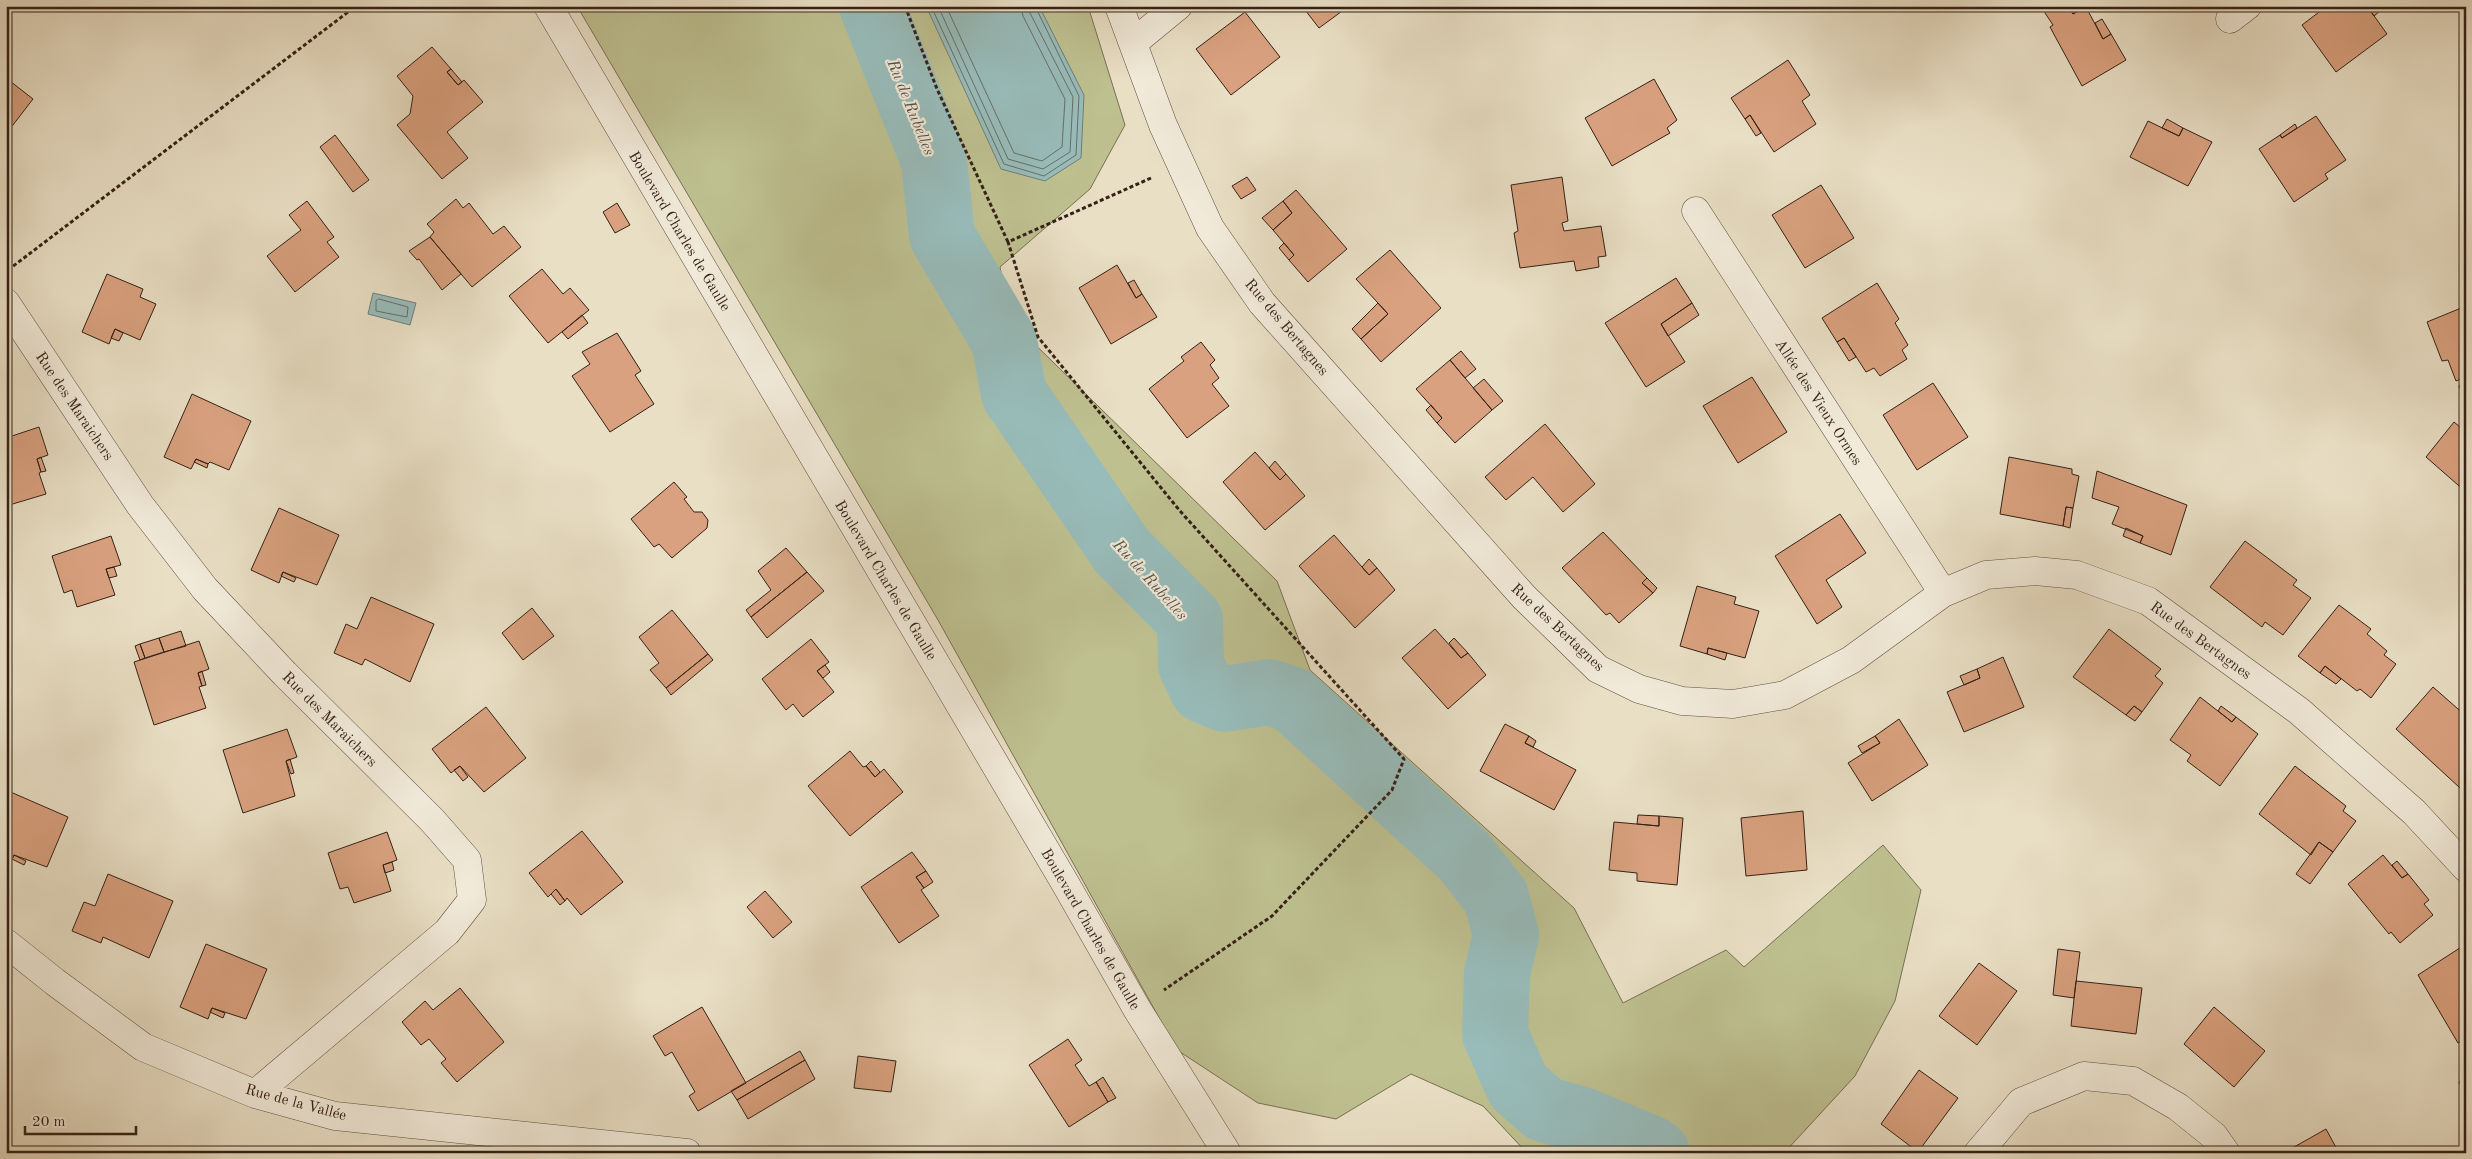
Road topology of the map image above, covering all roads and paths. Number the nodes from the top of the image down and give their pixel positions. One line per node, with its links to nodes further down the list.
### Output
1 (356, 6): 10 (path)
2 (548, 6): 15 (street, Boulevard Charles de Gaulle)
3 (905, 6): 9 (path)
4 (1120, 6): 6 (street, Rue des Bertagnes)
5 (1178, 6): 6 (street)
6 (1133, 43): 7 (street, Rue des Bertagnes)
7 (1181, 165): 9 (path); 12 (street, Rue des Bertagnes)
8 (1696, 211): 12 (street, Allée des Vieux Ormes)
9 (1008, 242): 15 (path)
10 (6, 271)
11 (6, 303): 16 (street, Rue des Maraichers)
12 (1943, 593): 13 (street, Rue des Bertagnes)
13 (2466, 868)
14 (6, 943): 16 (street, Rue de la Vallée)
15 (1137, 1009): 18 (street, Boulevard Charles de Gaulle)
16 (255, 1094): 17 (street, Rue de la Vallée)
17 (687, 1153)
18 (1227, 1153)
19 (1978, 1153): 20 (street)
20 (2226, 1153)

